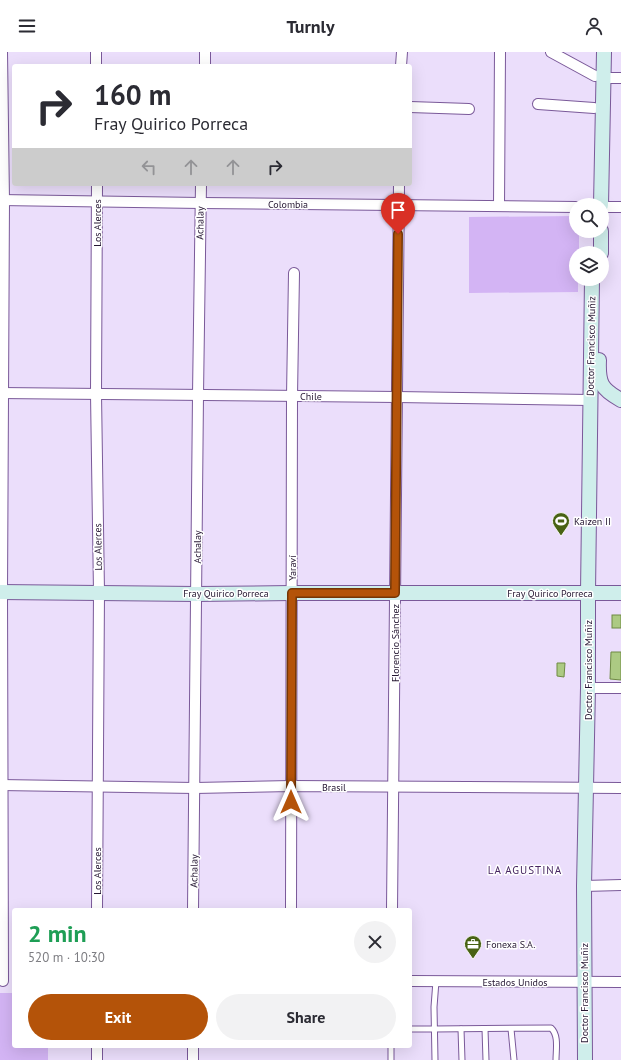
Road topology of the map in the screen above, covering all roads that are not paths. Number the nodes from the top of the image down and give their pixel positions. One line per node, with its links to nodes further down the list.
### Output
1 (2, 52): 23 (street)
2 (96, 52): 9 (street)
3 (206, 52): 10 (street)
4 (402, 52): 11 (street)
5 (500, 52): 27 (street)
6 (551, 52): 12 (street)
7 (595, 52): 12 (main road)
8 (604, 52): 12 (main road)
9 (96, 64)
10 (205, 64)
11 (401, 64)
12 (600, 77): 13 (street); 16 (main road); 22 (main road)
13 (621, 78)
14 (538, 104): 16 (street)
15 (412, 107): 17 (street)
16 (594, 108): 21 (main road)
17 (469, 109)
18 (97, 186): 24 (street, Los Alerces)
19 (201, 186): 25 (street, Achalay)
20 (399, 186): 26 (street, Florencio Sánchez)
21 (592, 198)
22 (602, 198)
23 (2, 200): 24 (street, Colombia); 34 (street)
24 (97, 202): 25 (street, Colombia); 35 (street, Los Alerces)
25 (201, 203): 26 (street, Colombia); 36 (street, Achalay)
26 (398, 205): 27 (street, Colombia); 38 (street, Florencio Sánchez)
27 (499, 206): 29 (street, Colombia)
28 (609, 206): 30 (street)
29 (569, 207)
30 (621, 207)
31 (294, 273): 37 (street, Yaraví)
32 (592, 286): 39 (main road, Doctor Francisco Muñiz)
33 (600, 286): 40 (main road, Doctor Francisco Muñiz)
34 (2, 394): 35 (street, Chile); 41 (street)
35 (96, 394): 36 (street, Chile); 42 (street, Los Alerces)
36 (198, 395): 37 (street, Chile); 47 (street, Achalay)
37 (292, 396): 38 (street, Chile); 43 (street, Yaraví)
38 (397, 397): 39 (street, Chile); 44 (street, Florencio Sánchez)
39 (590, 400): 40 (main road, Chile); 45 (main road, Doctor Francisco Muñiz)
40 (621, 400)
41 (1, 592): 42 (main road, Fray Quirico Porreca); 50 (street)
42 (99, 592): 47 (main road, Fray Quirico Porreca); 52 (street, Los Alerces)
43 (292, 593): 44 (main road, Fray Quirico Porreca); 47 (main road, Fray Quirico Porreca); 51 (street, Yaraví)
44 (395, 593): 45 (main road, Fray Quirico Porreca); 53 (street, Florencio Sánchez)
45 (588, 593): 46 (main road, Fray Quirico Porreca); 48 (main road, Doctor Francisco Muñiz)
46 (621, 593)
47 (196, 594): 54 (street, Achalay)
48 (588, 688): 49 (street); 55 (main road, Doctor Francisco Muñiz)
49 (621, 688)
50 (1, 785): 52 (street, Brasil); 63 (street)
51 (291, 786): 53 (street, Brasil); 54 (street, Brasil); 61 (street, Yaraví)
52 (97, 787): 54 (street, Brasil); 59 (street, Los Alerces)
53 (394, 787): 55 (street, Brasil); 62 (street, Florencio Sánchez)
54 (195, 788): 60 (street, Achalay)
55 (586, 788): 56 (street, Brasil); 58 (main road, Doctor Francisco Muñiz)
56 (621, 788)
57 (621, 885): 58 (street)
58 (584, 886): 66 (main road, Doctor Francisco Muñiz)
59 (97, 908)
60 (193, 908)
61 (290, 908)
62 (392, 908)
63 (2, 981)
64 (412, 981): 65 (street, Estados Unidos)
65 (436, 981): 66 (street, Estados Unidos); 72 (lane)
66 (584, 982): 67 (street, Estados Unidos); 84 (main road, Doctor Francisco Muñiz)
67 (621, 982)
68 (511, 1028): 71 (lane); 82 (lane); 83 (lane)
69 (412, 1029): 72 (lane)
70 (461, 1029): 71 (lane); 72 (lane); 80 (lane)
71 (485, 1029): 81 (lane)
72 (434, 1030): 79 (lane)
73 (97, 1048): 76 (street)
74 (193, 1048): 77 (street)
75 (391, 1048): 78 (lane)
76 (97, 1060)
77 (193, 1060)
78 (391, 1060)
79 (435, 1060)
80 (462, 1060)
81 (486, 1060)
82 (514, 1060)
83 (556, 1060)
84 (585, 1060)

